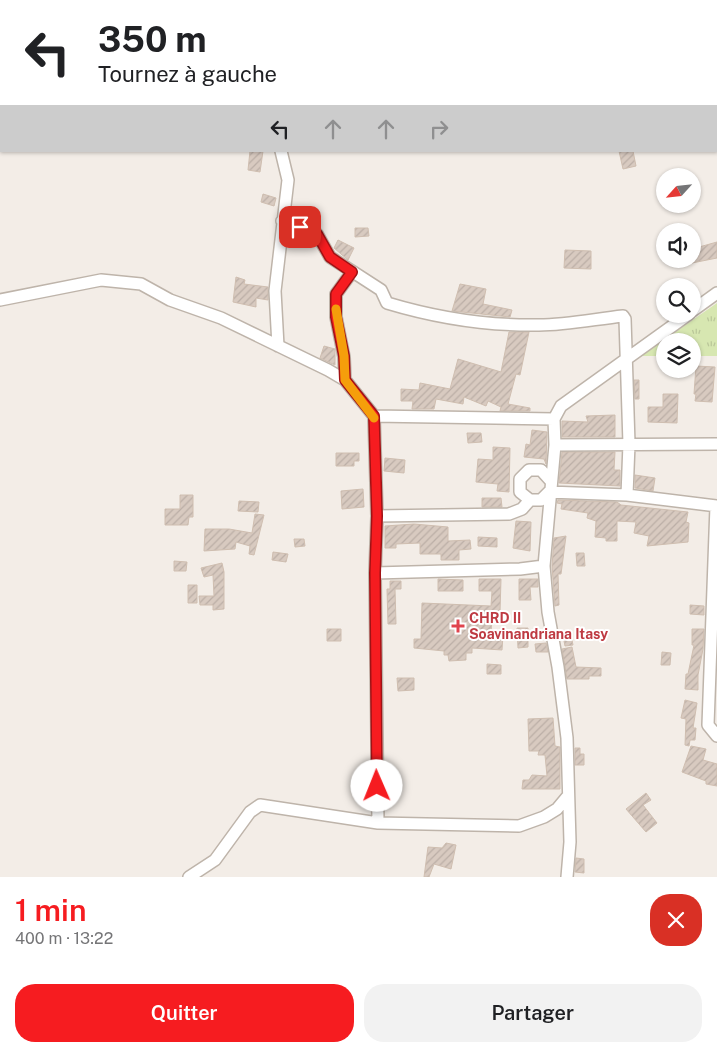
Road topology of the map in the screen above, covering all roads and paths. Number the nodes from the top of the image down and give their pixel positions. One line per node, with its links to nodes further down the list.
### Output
1 (282, 152): 2 (street)
2 (282, 220): 3 (street); 8 (street)
3 (352, 272): 9 (street); 10 (street)
4 (717, 293): 6 (street)
5 (0, 300): 8 (street)
6 (701, 305)
7 (677, 323): 9 (street)
8 (278, 346): 10 (street)
9 (627, 359): 12 (street); 13 (street)
10 (345, 380): 11 (street)
11 (374, 416): 12 (street); 20 (street)
12 (554, 419): 15 (street)
13 (629, 444): 14 (street); 15 (street); 17 (street)
14 (717, 444)
15 (555, 446): 16 (street)
16 (550, 486): 17 (street); 18 (street); 18 (street); 21 (street)
17 (627, 495): 19 (street)
18 (530, 500): 20 (street)
19 (717, 506): 23 (street)
20 (377, 516): 22 (street)
21 (544, 566): 22 (street); 24 (street)
22 (375, 573): 25 (street)
23 (717, 736)
24 (567, 797): 25 (street); 27 (street)
25 (378, 823): 26 (street)
26 (189, 877)
27 (567, 877)

